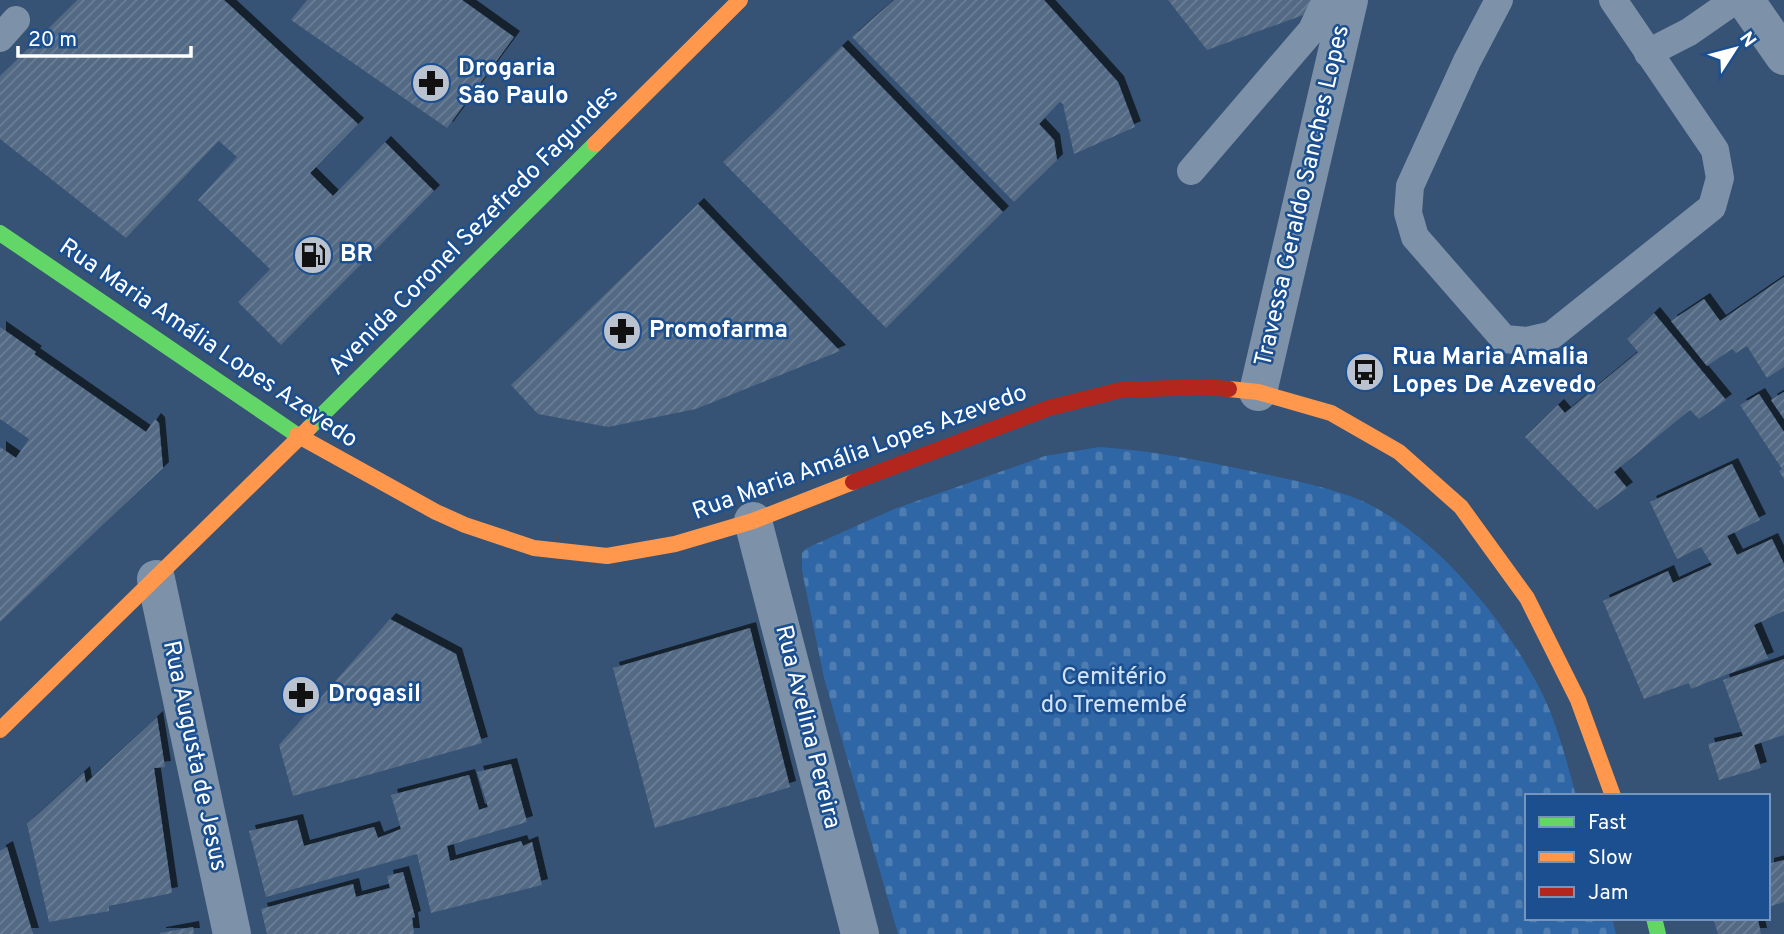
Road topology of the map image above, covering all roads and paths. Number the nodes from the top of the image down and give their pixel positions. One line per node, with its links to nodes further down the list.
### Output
1 (740, 0): 13 (main road, Avenida Coronel Sezefredo Fagundes)
2 (1326, 0): 10 (lane)
3 (1349, 0): 12 (street, Travessa Geraldo Sanches Lopes)
4 (1499, 0): 8 (lane)
5 (1612, 0): 8 (lane)
6 (1735, 0): 8 (lane)
7 (1745, 0): 9 (street)
8 (1648, 53)
9 (1784, 56)
10 (1191, 171)
11 (0, 233): 13 (main road, Rua Maria Amália Lopes Azevedo)
12 (1258, 392): 14 (main road, Rua Maria Amália Lopes Azevedo); 17 (main road, Rua Maria Amália Lopes Azevedo)
13 (298, 436): 14 (main road, Rua Maria Amália Lopes Azevedo); 15 (main road, Avenida Coronel Sezefredo Fagundes)
14 (754, 521): 19 (street, Rua Avelina Pereira)
15 (156, 579): 16 (main road, Avenida Coronel Sezefredo Fagundes); 18 (street, Rua Augusta de Jesus)
16 (0, 730)
17 (1613, 794)
18 (232, 934)
19 (860, 934)

